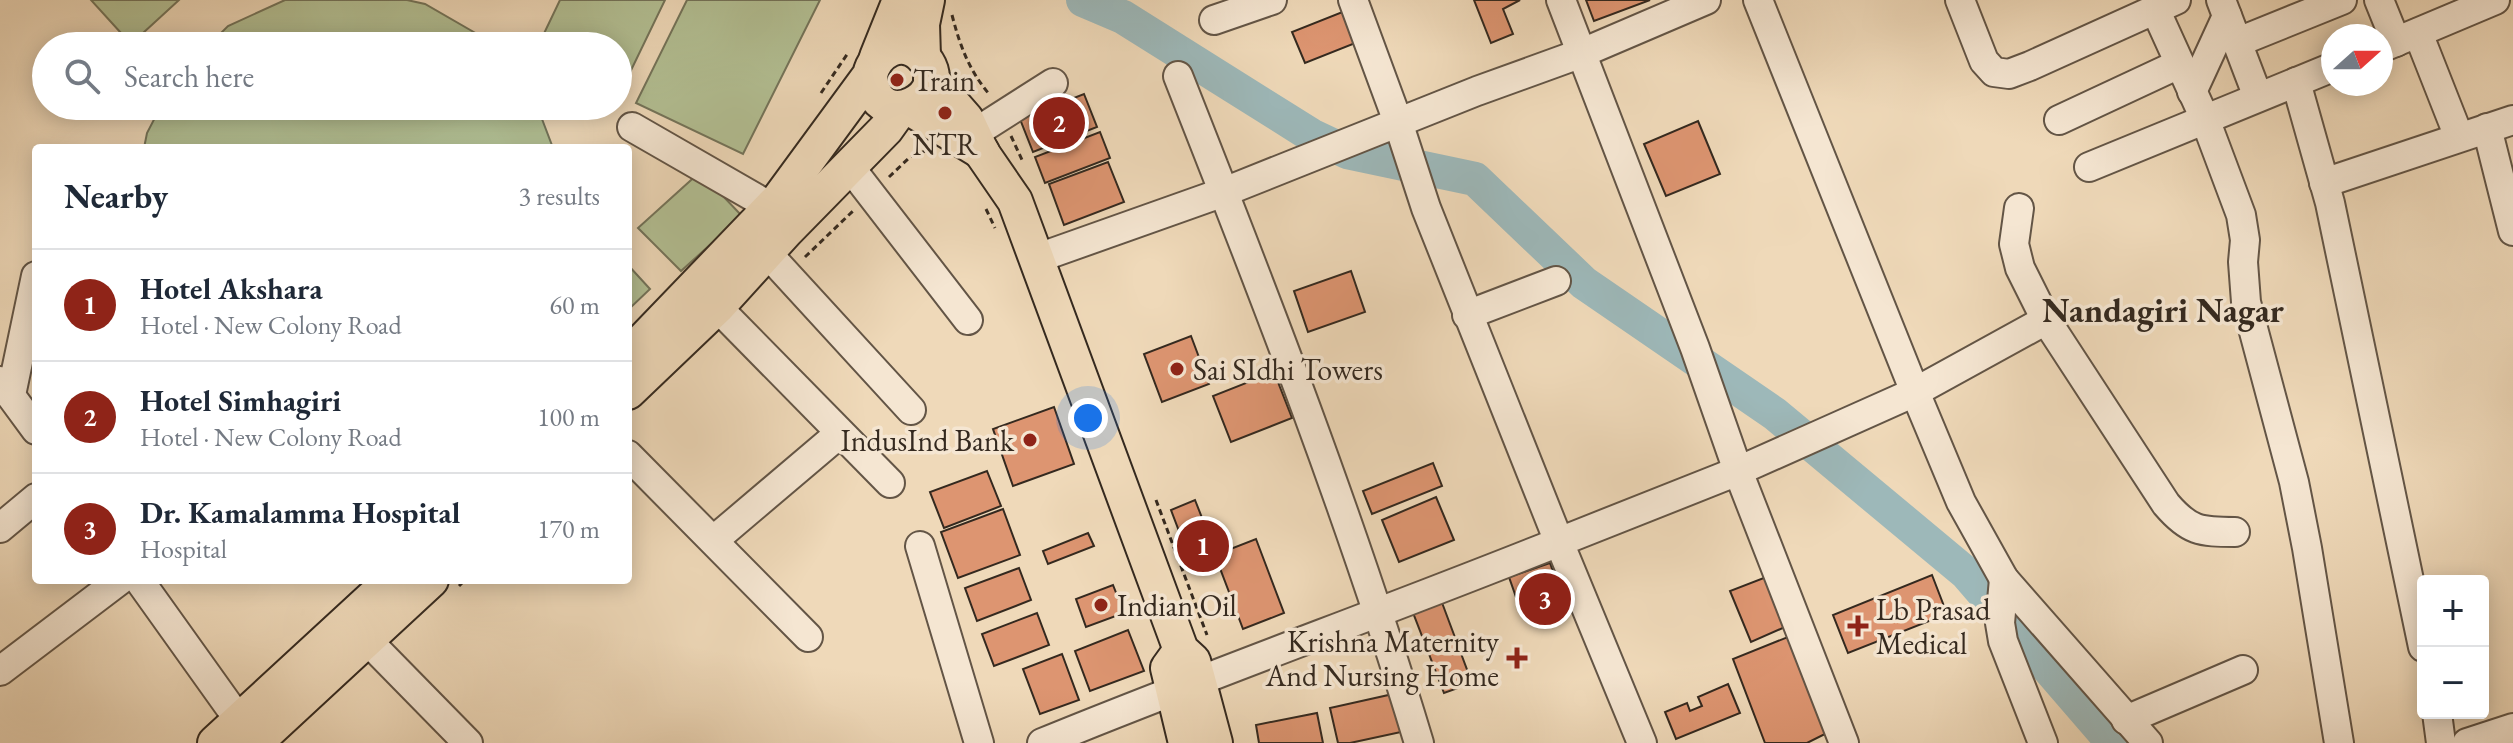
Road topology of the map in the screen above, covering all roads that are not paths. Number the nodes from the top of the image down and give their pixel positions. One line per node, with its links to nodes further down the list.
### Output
1 (900, 0): 18 (main road)
2 (927, 0): 19 (main road)
3 (1272, 0): 14 (street)
4 (1353, 0): 31 (street)
5 (1561, 0): 16 (street)
6 (1706, 0): 16 (street)
7 (1758, 0): 51 (street)
8 (1960, 0): 12 (street)
9 (2342, 0): 13 (street)
10 (2379, 0): 15 (street)
11 (2495, 0): 15 (street)
12 (2165, 5): 17 (street)
13 (2229, 19): 24 (street); 25 (street)
14 (1214, 20)
15 (2398, 41): 32 (street)
16 (1582, 53): 31 (street); 56 (street)
17 (2179, 64): 24 (street); 28 (street)
18 (874, 66): 19 (main road); 26 (main road); 40 (main road)
19 (927, 68): 26 (main road); 33 (main road)
20 (2321, 72): 22 (street)
21 (1178, 76): 36 (street)
22 (2296, 82): 25 (street); 37 (street)
23 (1053, 83): 33 (street)
24 (2192, 92): 27 (street)
25 (2258, 97): 27 (street)
26 (904, 108): 33 (main road); 34 (main road)
27 (2205, 119): 35 (street); 91 (street)
28 (2059, 120)
29 (2500, 124): 32 (street); 39 (street)
30 (632, 127): 40 (street)
31 (1401, 133): 36 (street); 45 (street)
32 (2459, 137): 37 (street)
33 (978, 143): 41 (main road)
34 (849, 166): 40 (main road); 46 (street)
35 (2089, 167)
36 (1224, 192): 41 (street); 69 (street)
37 (2327, 193): 70 (street)
38 (2019, 208): 47 (street)
39 (2513, 231)
40 (778, 241): 44 (main road); 48 (main road); 52 (street)
41 (1038, 258): 75 (main road)
42 (1556, 281): 45 (street)
43 (32, 290): 49 (street)
44 (717, 307): 50 (main road); 54 (street)
45 (1468, 315): 62 (street)
46 (968, 320)
47 (2046, 320): 51 (street); 60 (street)
48 (632, 353)
49 (5, 388): 53 (street)
50 (632, 388)
51 (1915, 392): 56 (street); 68 (street)
52 (911, 410)
53 (32, 425)
54 (839, 434): 57 (street); 61 (street)
55 (632, 459): 61 (street)
56 (1738, 471): 62 (street); 88 (street)
57 (890, 483)
58 (32, 501): 59 (street)
59 (0, 528)
60 (2235, 532)
61 (714, 540): 71 (street)
62 (1559, 542): 69 (street); 87 (street)
63 (920, 546): 82 (street)
64 (115, 584): 74 (street)
65 (142, 584): 79 (street)
66 (388, 584): 79 (main road)
67 (427, 584): 72 (main road)
68 (2003, 586): 77 (street); 89 (street)
69 (1380, 614): 75 (street); 86 (street)
70 (2417, 619)
71 (808, 637)
72 (366, 639): 79 (main road); 81 (street)
73 (2243, 670): 77 (street)
74 (0, 671)
75 (1186, 684): 83 (street); 84 (main road); 85 (main road)
76 (2438, 719): 92 (street)
77 (2126, 720): 90 (street)
78 (2513, 728): 93 (street)
79 (256, 735): 80 (main road)
80 (215, 743)
81 (468, 743)
82 (979, 743)
83 (1042, 743)
84 (1186, 743)
85 (1215, 743)
86 (1419, 743)
87 (1642, 743)
88 (1844, 743)
89 (2043, 743)
90 (2148, 743)
91 (2339, 743)
92 (2441, 743)
93 (2467, 743)

